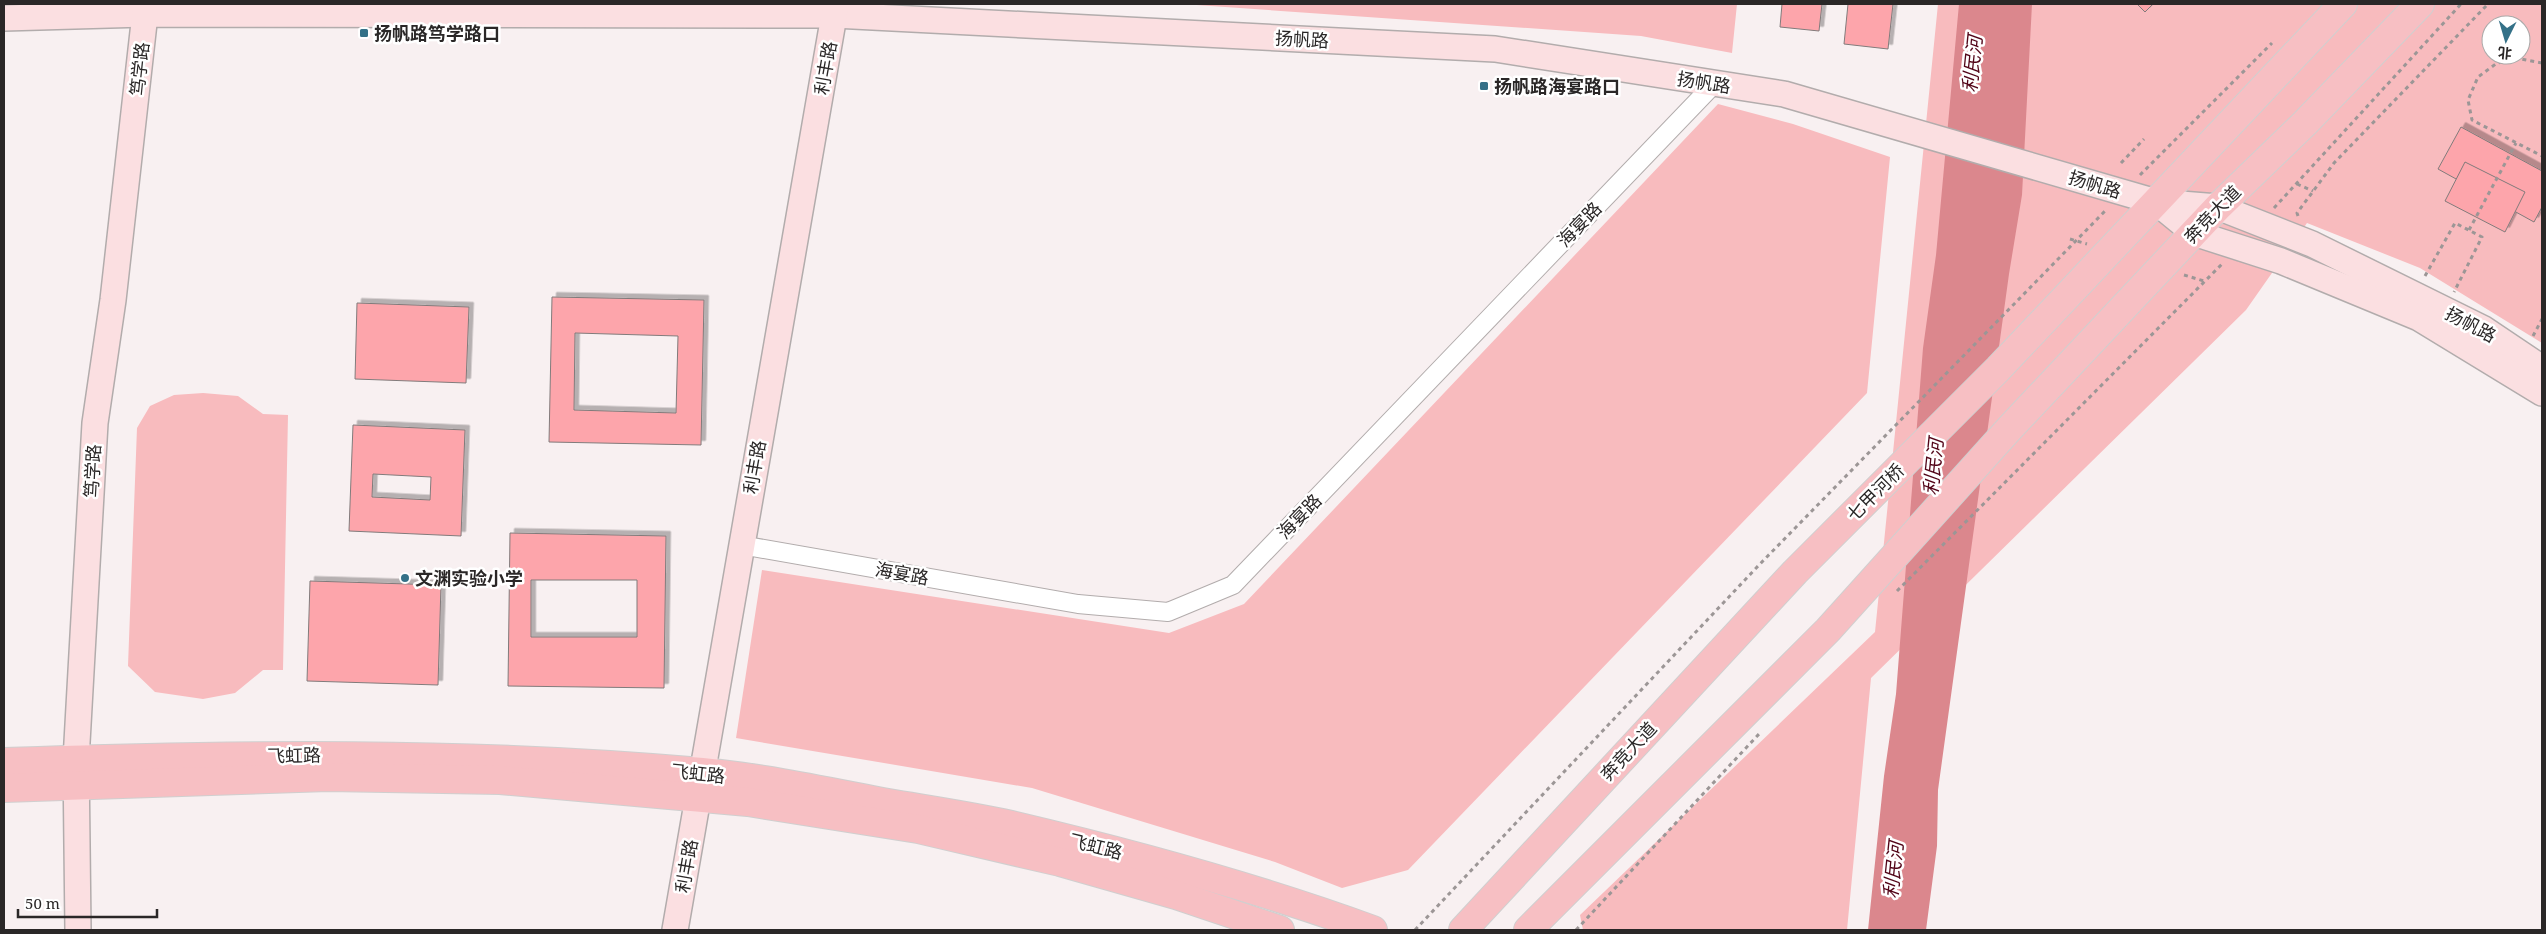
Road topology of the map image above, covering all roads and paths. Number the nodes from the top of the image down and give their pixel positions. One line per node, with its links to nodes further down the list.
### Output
1 (2343, 4): 18 (main road)
2 (2420, 4): 19 (main road, 奔竞大道)
3 (2461, 4): 15 (path)
4 (2488, 4): 16 (path)
5 (835, 9): 6 (street, 扬帆路); 10 (street, 扬帆路); 31 (street, 利丰路)
6 (145, 14): 7 (street, 扬帆路); 35 (street, 笃学路)
7 (4, 18)
8 (2278, 38): 17 (path)
9 (2542, 62): 12 (path)
10 (1714, 84): 17 (street, 扬帆路); 31 (street, 海宴路)
11 (2144, 139): 14 (path)
12 (2516, 143): 13 (path); 22 (path)
13 (2542, 156)
14 (2121, 163)
15 (2297, 184): 16 (path); 20 (path)
16 (2313, 191): 21 (path)
17 (2123, 192): 18 (street, 扬帆路); 44 (path)
18 (2156, 202): 19 (street, 扬帆路); 23 (street); 32 (main road, 七甲河桥)
19 (2218, 207): 20 (street, 扬帆路); 23 (main road, 奔竞大道)
20 (2260, 224): 29 (street, 扬帆路)
21 (2300, 224)
22 (2469, 230): 25 (path); 26 (path)
23 (2194, 233): 24 (street); 46 (main road, 奔竞大道)
24 (2238, 247): 30 (street); 33 (path)
25 (2421, 283)
26 (2450, 299)
27 (2542, 319): 28 (path)
28 (2530, 341)
29 (2542, 368)
30 (2542, 393)
31 (740, 545): 37 (street, 利丰路)
32 (1795, 572): 45 (main road, 奔竞大道)
33 (1893, 595)
34 (1764, 729): 47 (path)
35 (76, 760): 36 (main road, 飞虹路); 37 (main road, 飞虹路); 38 (street, 笃学路)
36 (4, 762)
37 (700, 785): 38 (main road, 飞虹路); 41 (street, 利丰路); 42 (main road, 飞虹路); 43 (main road, 飞虹路)
38 (77, 787): 39 (main road, 飞虹路); 40 (street, 笃学路)
39 (4, 788)
40 (78, 930)
41 (675, 930)
42 (1280, 930)
43 (1373, 930)
44 (1415, 930)
45 (1463, 930)
46 (1528, 930)
47 (1576, 930)

